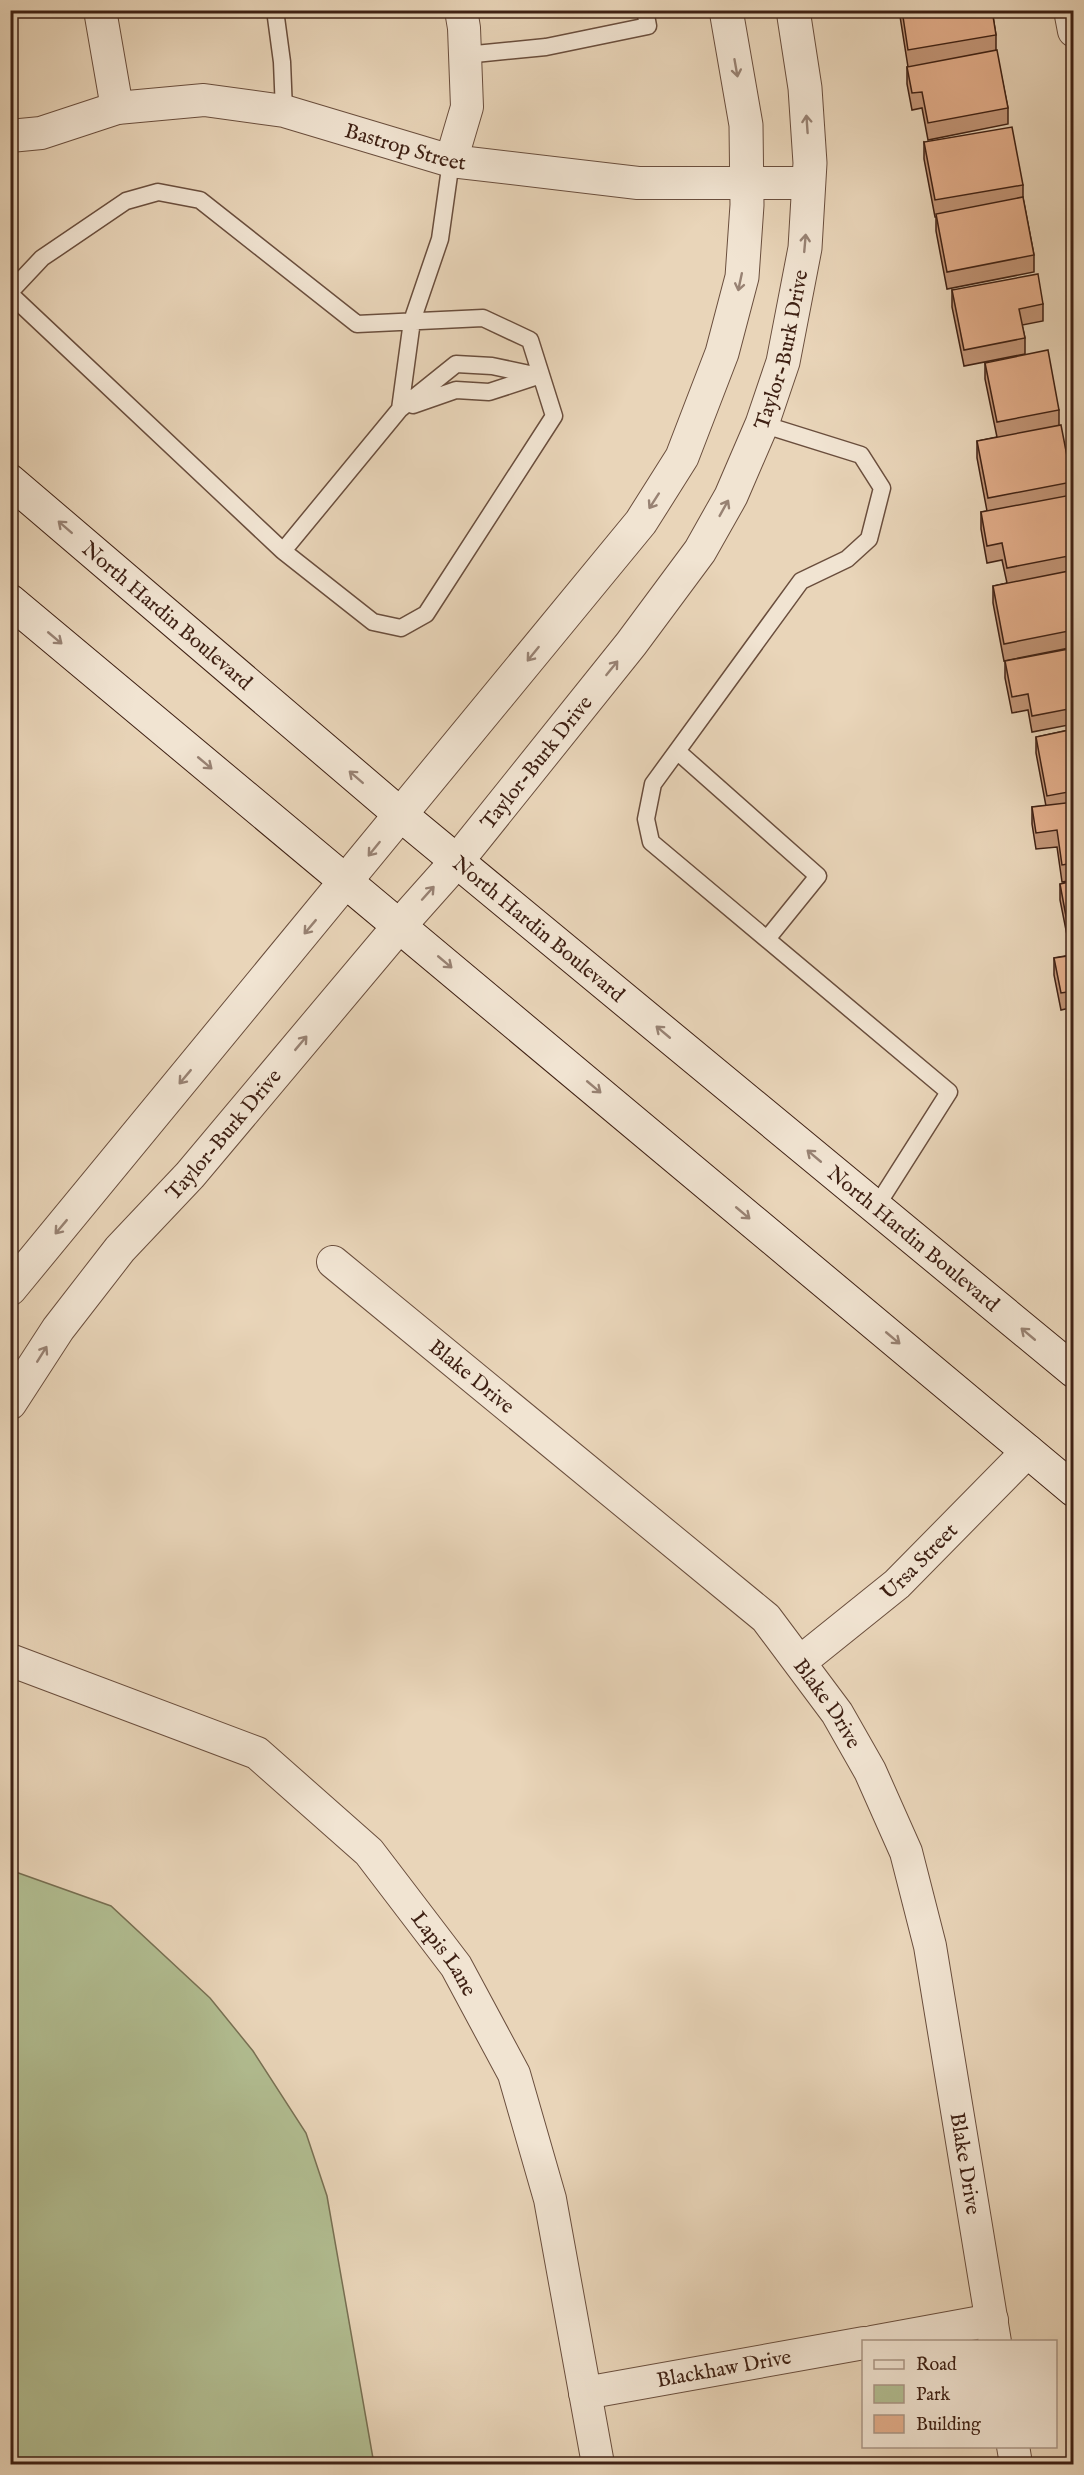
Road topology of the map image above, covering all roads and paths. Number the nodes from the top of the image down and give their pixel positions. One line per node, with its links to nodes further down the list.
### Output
1 (100, 10): 10 (street)
2 (275, 10): 11 (lane)
3 (461, 10): 9 (street)
4 (645, 10): 9 (lane)
5 (726, 10): 14 (street, one-way to 14)
6 (793, 10): 15 (street, Taylor-Burk Drive, one-way to 6)
7 (1070, 10): 8 (street)
8 (1074, 31)
9 (465, 55): 13 (street)
10 (117, 108): 11 (street, Bastrop Street); 12 (street, Bastrop Street)
11 (284, 111): 13 (street, Bastrop Street)
12 (10, 136)
13 (452, 161): 14 (street, Bastrop Street); 17 (lane)
14 (747, 182): 15 (street, Bastrop Street); 25 (street, one-way to 25)
15 (809, 183): 20 (street, Taylor-Burk Drive, one-way to 15)
16 (10, 293): 17 (lane); 22 (lane)
17 (412, 321): 18 (lane); 19 (lane)
18 (539, 376): 19 (lane); 19 (lane); 22 (lane)
19 (400, 410): 22 (lane)
20 (762, 424): 24 (lane); 26 (street, Taylor-Burk Drive, one-way to 20)
21 (10, 481): 25 (street, North Hardin Boulevard, one-way to 21)
22 (283, 551)
23 (10, 601): 27 (street, one-way to 27)
24 (677, 751): 29 (lane); 29 (lane)
25 (401, 815): 26 (street, North Hardin Boulevard); 27 (street, one-way to 27)
26 (457, 861): 28 (street, Taylor-Burk Drive, one-way to 26); 30 (street, North Hardin Boulevard, one-way to 26)
27 (347, 882): 28 (street); 32 (street, one-way to 32)
28 (400, 924): 34 (street, Taylor-Burk Drive, one-way to 28); 35 (street, one-way to 35)
29 (767, 939): 30 (lane)
30 (876, 1207): 33 (street, North Hardin Boulevard, one-way to 30)
31 (333, 1262): 38 (street, Blake Drive)
32 (10, 1289)
33 (1074, 1371)
34 (10, 1403)
35 (1028, 1451): 36 (street); 38 (street, Ursa Street)
36 (1074, 1490)
37 (10, 1660): 42 (street, Lapis Lane)
38 (800, 1662): 39 (street, Blake Drive)
39 (994, 2331): 40 (street)
40 (894, 2340)
41 (862, 2343): 42 (street, Blackhaw Drive)
42 (585, 2393): 44 (street, Lapis Lane)
43 (1013, 2448): 45 (street)
44 (598, 2464)
45 (1016, 2464)

